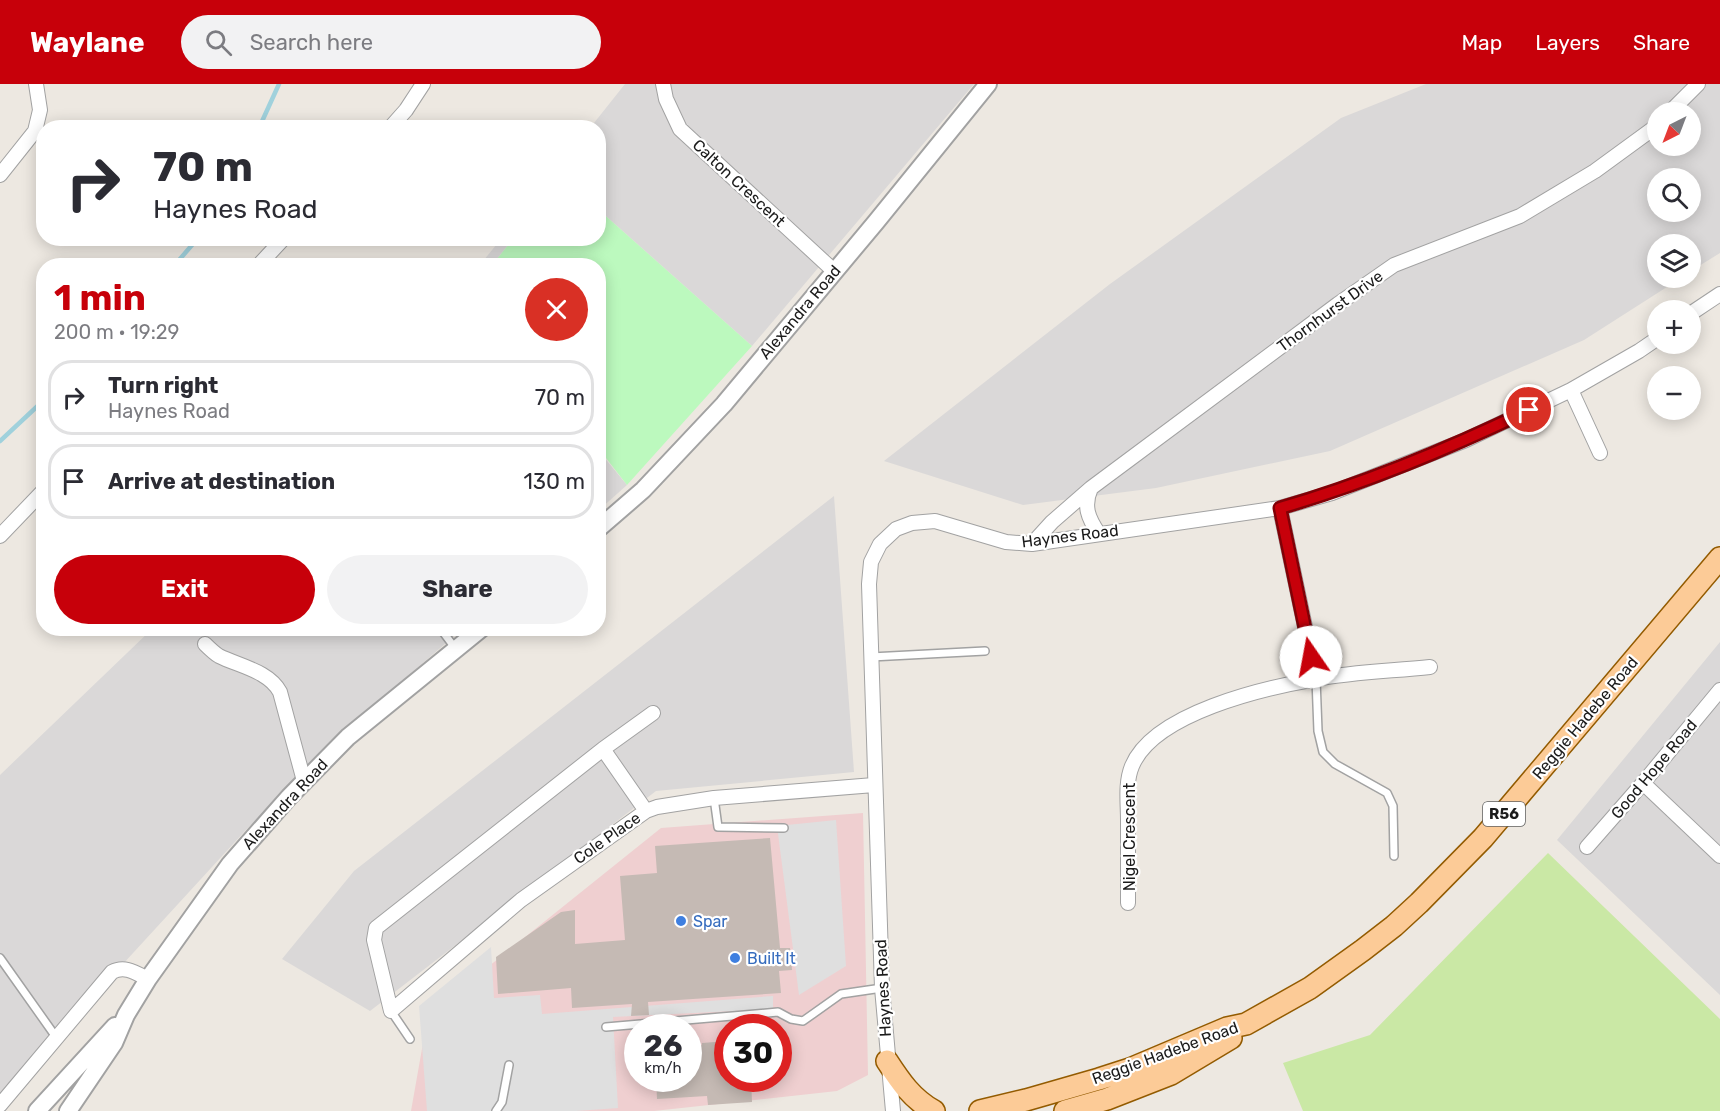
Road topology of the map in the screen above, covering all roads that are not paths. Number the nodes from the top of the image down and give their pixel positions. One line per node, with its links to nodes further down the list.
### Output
1 (36, 84): 7 (street)
2 (423, 84): 8 (street)
3 (663, 84): 14 (street, Calton Crescent)
4 (988, 84): 14 (street, Alexandra Road)
5 (1698, 84): 6 (street)
6 (1680, 102)
7 (37, 120)
8 (397, 120)
9 (36, 124): 11 (street)
10 (1647, 133): 20 (street, Thornhurst Drive)
11 (0, 174)
12 (277, 246): 13 (street)
13 (265, 258)
14 (834, 271): 23 (street, Alexandra Road)
15 (1720, 294): 16 (street)
16 (1701, 307)
17 (1647, 346): 18 (street, Haynes Road)
18 (1571, 390): 19 (street); 22 (street, Haynes Road)
19 (1600, 453)
20 (1091, 488): 24 (street); 26 (street, Thornhurst Drive)
21 (36, 498): 25 (street)
22 (1280, 508): 24 (street, Haynes Road); 35 (street)
23 (606, 522)
24 (1099, 534): 26 (street, Haynes Road)
25 (0, 536)
26 (1032, 544): 33 (street, Haynes Road)
27 (1720, 558): 54 (main road, Reggie Hadebe Road / R56)
28 (446, 636): 31 (lane)
29 (473, 636): 31 (street, Alexandra Road)
30 (205, 644): 39 (street)
31 (457, 650): 39 (street, Alexandra Road)
32 (985, 651): 33 (lane)
33 (870, 657): 41 (street, Haynes Road)
34 (1430, 667): 35 (street, Nigel Crescent)
35 (1316, 679): 46 (lane); 48 (street, Nigel Crescent)
36 (1720, 690): 40 (street, Good Hope Road)
37 (653, 713): 38 (street)
38 (603, 749): 43 (street); 52 (street)
39 (304, 781): 50 (street, Alexandra Road)
40 (1643, 783): 45 (street, Good Hope Road); 47 (street)
41 (874, 784): 42 (street, Cole Place); 51 (street, Haynes Road)
42 (714, 798): 43 (street, Cole Place); 44 (lane)
43 (646, 811): 52 (street, Cole Place)
44 (784, 828)
45 (1587, 847)
46 (1394, 856)
47 (1720, 856)
48 (1128, 903)
49 (0, 958): 56 (lane)
50 (148, 979): 53 (street, Alexandra Road); 56 (street)
51 (882, 988): 55 (lane); 58 (street, Haynes Road)
52 (391, 1011): 57 (lane)
53 (126, 1015): 61 (street, Alexandra Road); 62 (street, Alexandra Road)
54 (1246, 1024): 66 (main road, Reggie Hadebe Road / R56); 67 (main road, Reggie Hadebe Road / R56)
55 (606, 1027)
56 (56, 1037): 60 (street)
57 (410, 1039)
58 (887, 1061): 64 (street, Haynes Road); 65 (main road)
59 (509, 1065): 63 (lane)
60 (0, 1105)
61 (37, 1111)
62 (68, 1111)
63 (496, 1111)
64 (893, 1111)
65 (933, 1111)
66 (980, 1111)
67 (1065, 1111)

